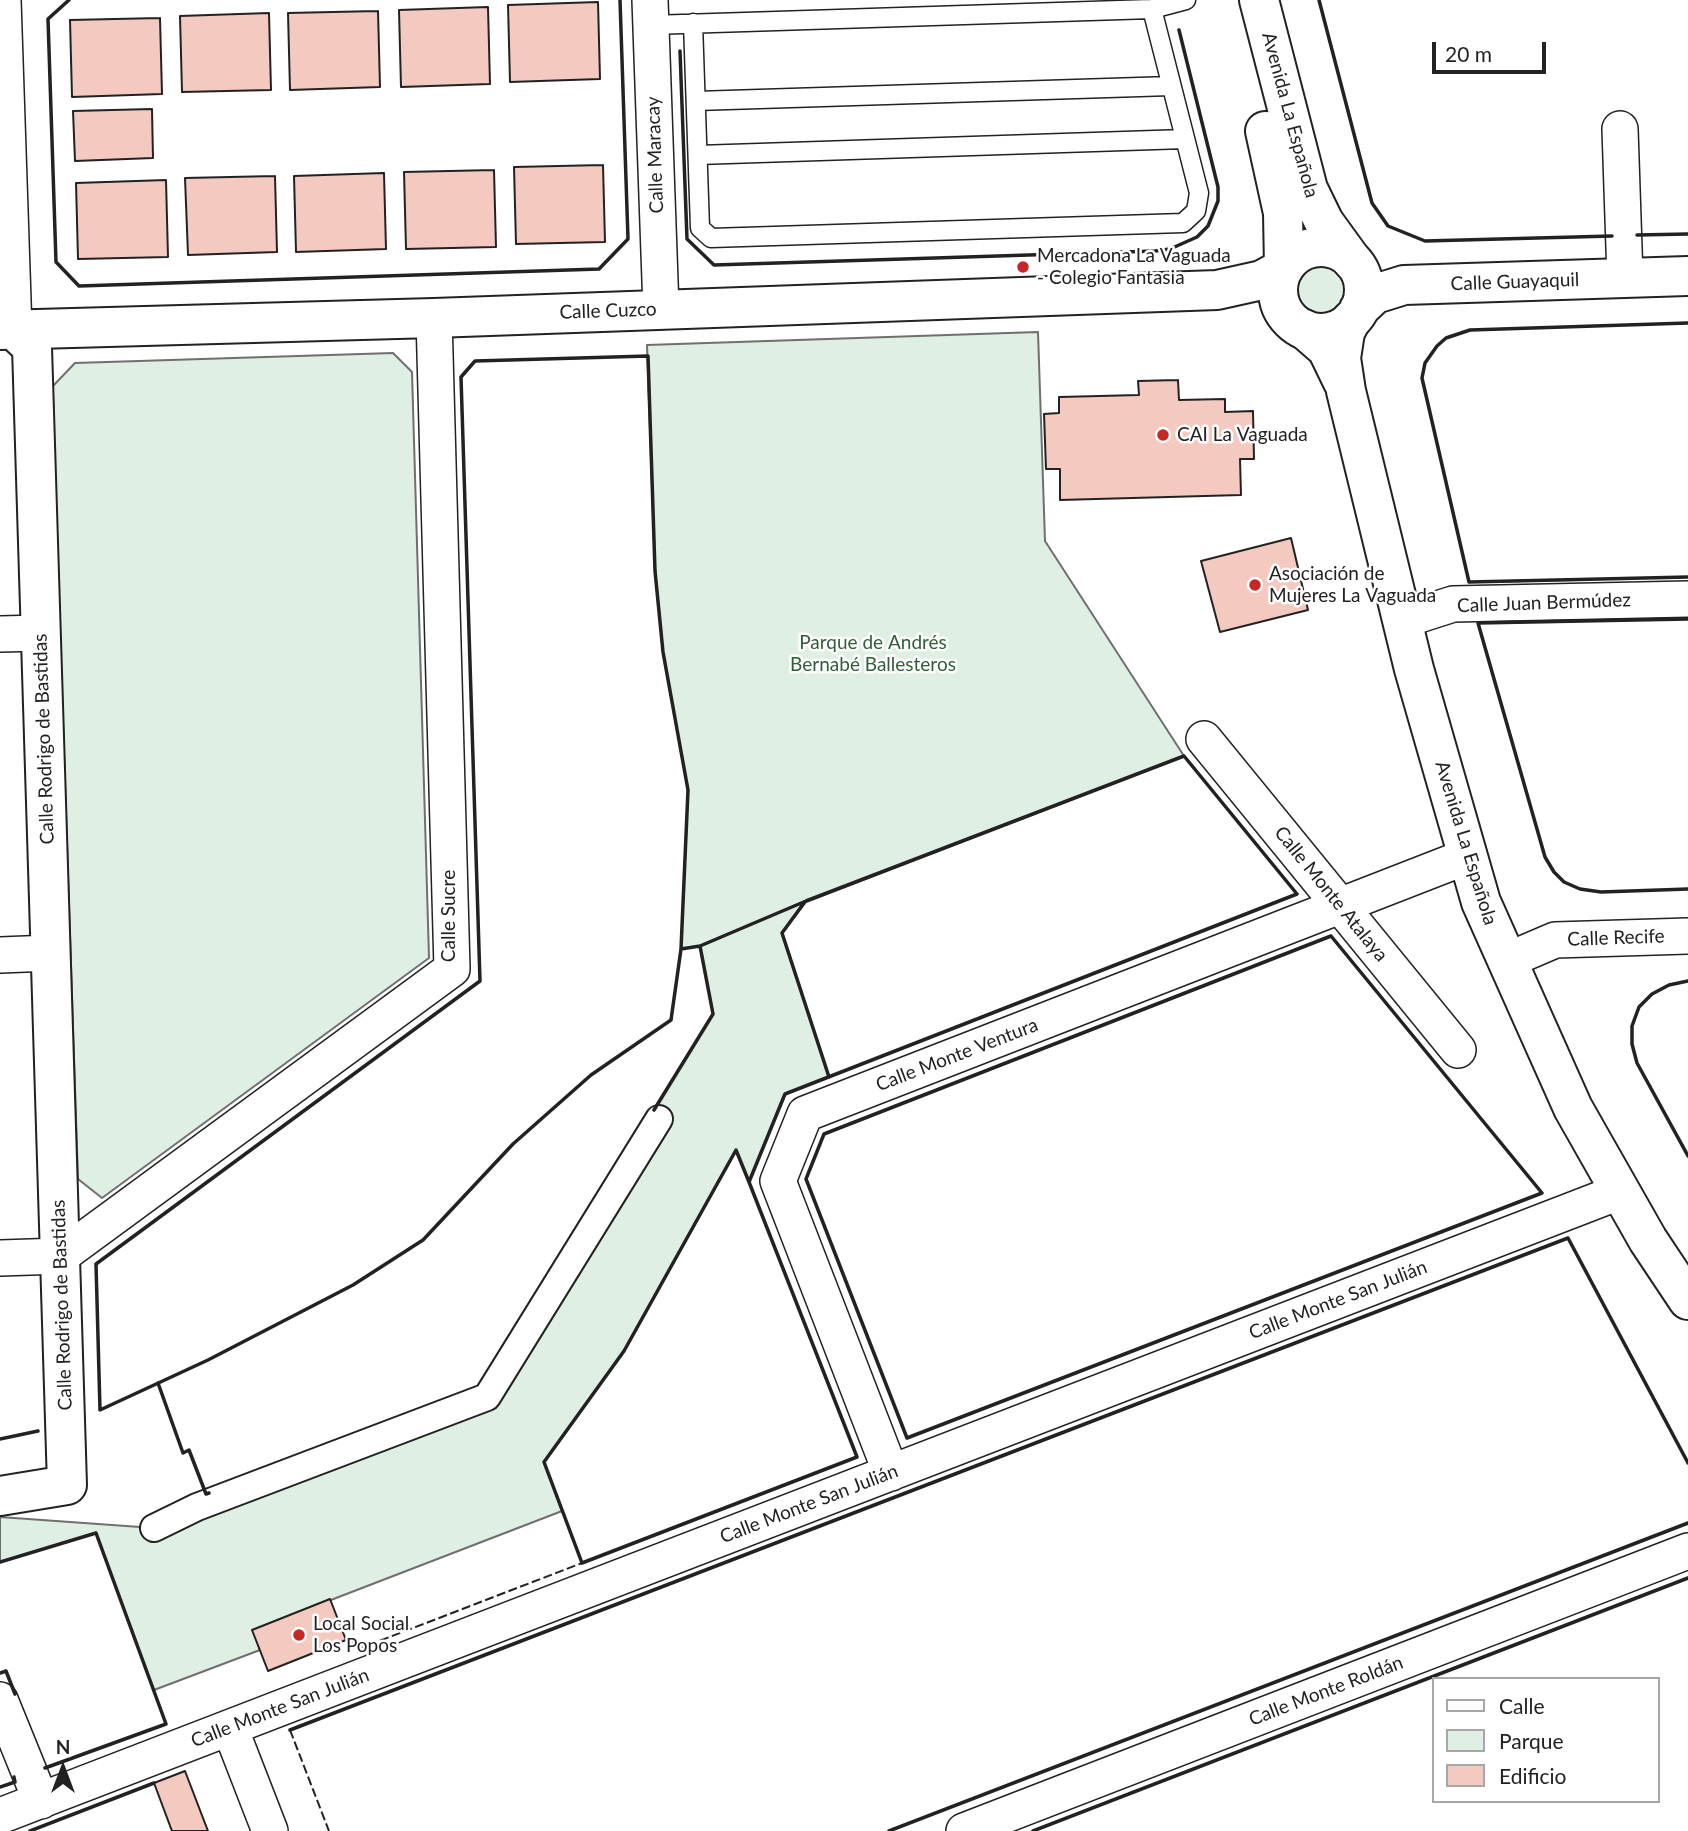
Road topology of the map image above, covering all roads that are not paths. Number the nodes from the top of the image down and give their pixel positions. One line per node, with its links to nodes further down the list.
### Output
1 (3, 0): 23 (street)
2 (1186, 0): 5 (lane)
3 (1232, 0): 14 (street, Avenida La Española)
4 (1259, 0): 13 (street, Avenida La Española)
5 (1152, 9): 7 (lane); 8 (lane)
6 (650, 12): 7 (lane); 19 (street, Calle Maracay)
7 (693, 23): 9 (lane)
8 (1171, 86): 9 (lane); 11 (lane)
9 (696, 101): 12 (lane)
10 (1620, 129): 16 (street)
11 (1185, 139): 12 (lane); 12 (lane)
12 (698, 155)
13 (1353, 262): 14 (street); 17 (street, Calle Guayaquil); 20 (street)
14 (1284, 268): 18 (street, Calle Cuzco); 22 (street)
15 (1688, 276): 16 (street, Calle Guayaquil)
16 (1625, 278): 17 (street, Calle Guayaquil)
17 (1404, 285): 20 (street, Calle Guayaquil)
18 (1217, 290): 19 (street, Calle Cuzco); 22 (street, Calle Cuzco)
19 (661, 309): 21 (street, Calle Cuzco)
20 (1355, 315): 22 (street); 24 (street, Avenida La Española)
21 (434, 318): 23 (street, Calle Cuzco); 39 (street, Calle Sucre)
22 (1298, 326): 24 (street, Avenida La Española)
23 (7, 330): 27 (street, Calle Rodrigo de Bastidas)
24 (1346, 391): 26 (street, Avenida La Española)
25 (1688, 599): 26 (street, Calle Juan Bermúdez)
26 (1403, 620): 30 (street, Avenida La Española)
27 (41, 633): 28 (street); 33 (street, Calle Rodrigo de Bastidas)
28 (0, 634)
29 (1203, 739): 31 (street, Calle Monte Atalaya)
30 (1468, 856): 31 (street, Calle Monte Ventura); 35 (street, Avenida La Española)
31 (1340, 906): 36 (street, Calle Monte Atalaya); 42 (street, Calle Monte Ventura)
32 (1688, 936): 35 (street, Calle Recife)
33 (51, 953): 34 (street); 39 (street, Calle Rodrigo de Bastidas)
34 (0, 954)
35 (1506, 961): 38 (street, Avenida La Española)
36 (1458, 1050)
37 (659, 1119): 44 (street)
38 (1619, 1192): 41 (street, Avenida La Española); 42 (street, Calle Monte San Julián)
39 (61, 1256): 40 (street); 43 (street, Calle Rodrigo de Bastidas)
40 (0, 1258)
41 (1688, 1300)
42 (891, 1472): 47 (street, Calle Monte San Julián)
43 (0, 1496)
44 (154, 1528)
45 (1688, 1551): 51 (street, Calle Monte Roldán)
46 (0, 1700): 48 (street)
47 (230, 1728): 48 (street, Calle Monte San Julián); 50 (street)
48 (40, 1801): 49 (street, Calle Monte San Julián)
49 (0, 1816)
50 (270, 1831)
51 (964, 1831)

